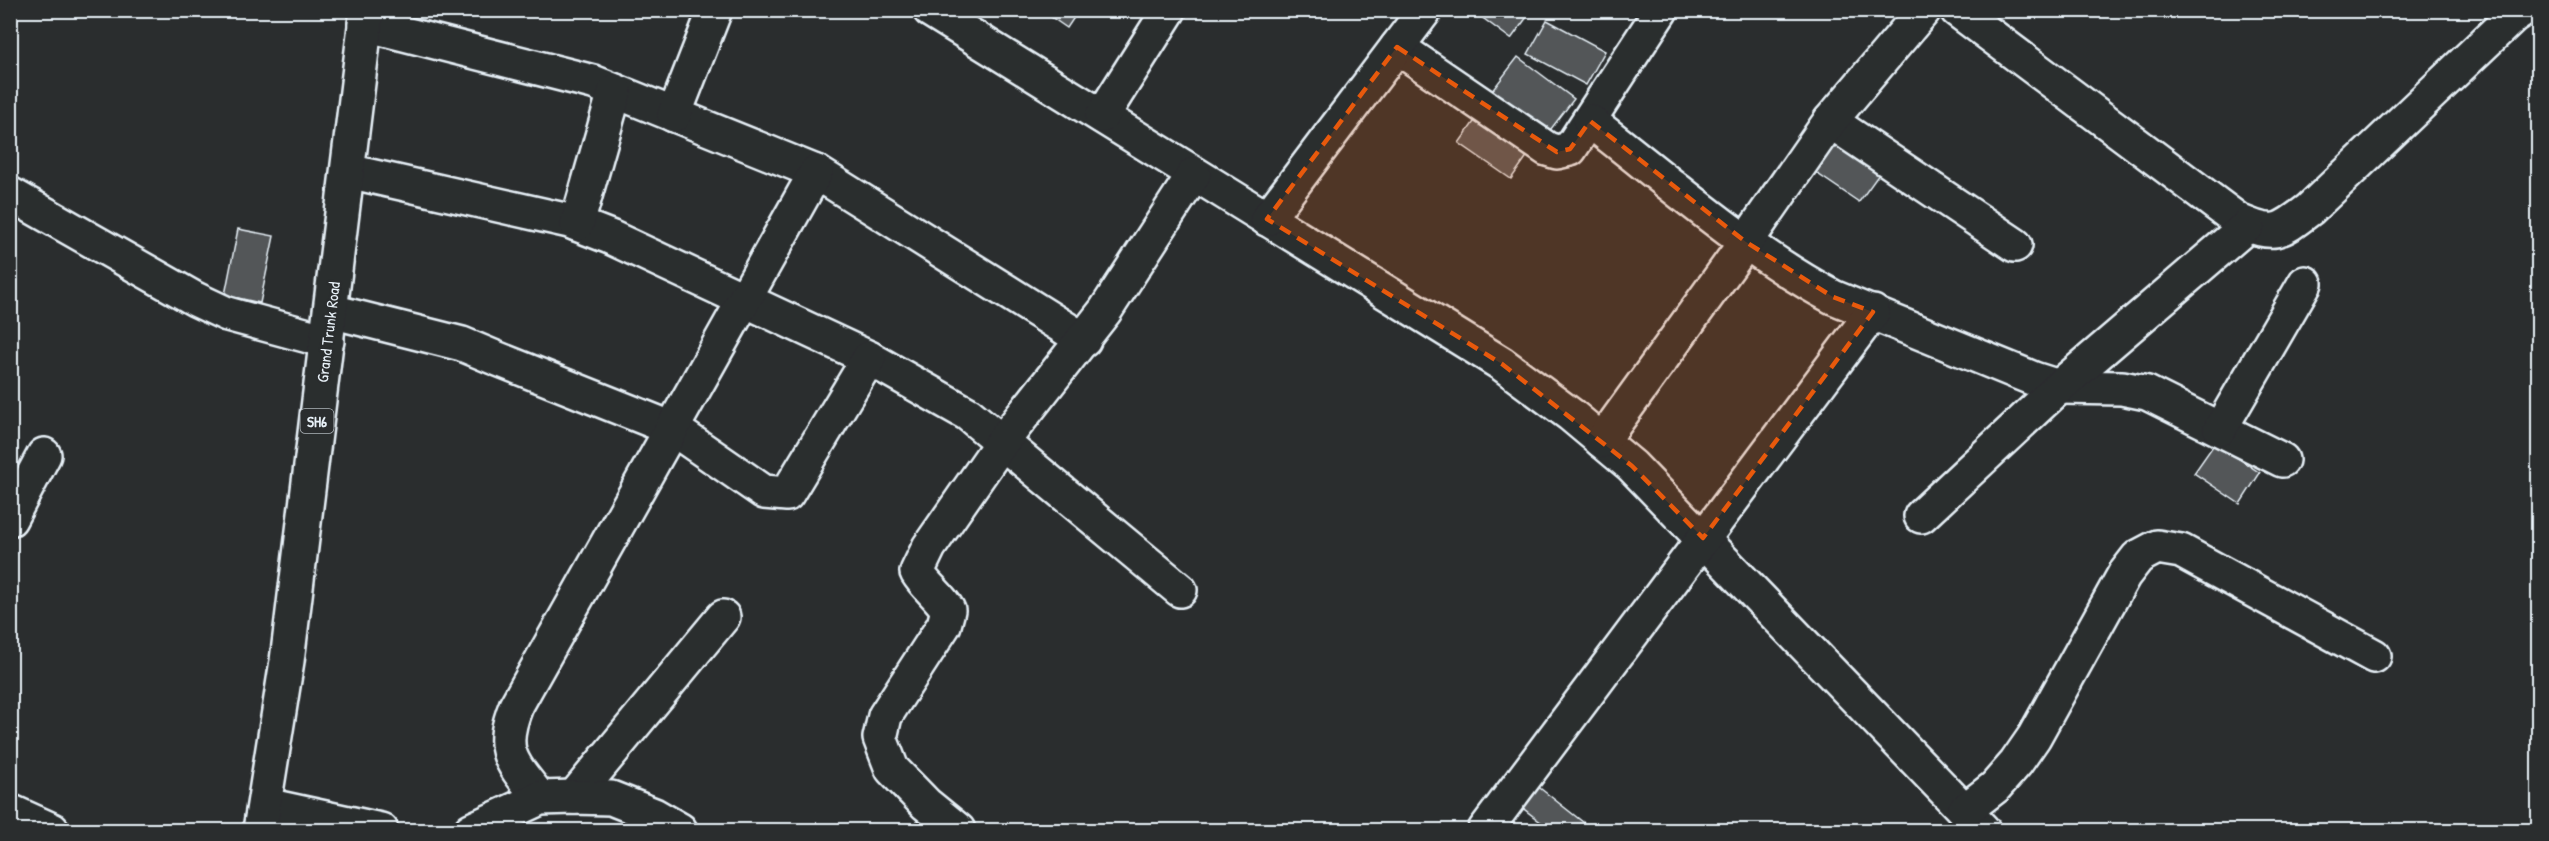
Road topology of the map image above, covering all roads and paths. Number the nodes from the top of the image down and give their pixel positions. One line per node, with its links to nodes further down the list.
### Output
1 (715, 10): 12 (street)
2 (930, 10): 13 (street)
3 (1169, 10): 13 (street)
4 (1425, 10): 10 (street)
5 (1661, 10): 14 (street)
6 (1924, 10): 15 (street)
7 (1957, 10): 22 (street)
8 (2522, 10): 22 (street)
9 (366, 17): 11 (street); 16 (street, Grand Trunk Road / SH6)
10 (1397, 47): 14 (street); 20 (street)
11 (615, 91): 12 (street); 21 (street)
12 (674, 115): 17 (street)
13 (1102, 117): 18 (street)
14 (1590, 121): 23 (street)
15 (1830, 121): 23 (street); 24 (street)
16 (348, 171): 21 (street); 28 (street, Grand Trunk Road / SH6)
17 (816, 172): 26 (street); 29 (street)
18 (1194, 174): 20 (street); 29 (street)
19 (13, 203): 28 (street)
20 (1267, 219): 34 (street)
21 (577, 224): 26 (street)
22 (2248, 225): 31 (street)
23 (1746, 242): 27 (street); 34 (street)
24 (2015, 245)
25 (2305, 283): 33 (street)
26 (745, 299): 30 (street); 32 (street)
27 (1873, 312): 31 (street); 40 (street)
28 (329, 326): 32 (street); 47 (street, Grand Trunk Road / SH6)
29 (1084, 340): 35 (street)
30 (869, 358): 32 (street); 35 (street)
31 (2059, 387): 33 (street); 38 (street)
32 (673, 429): 45 (street)
33 (2220, 429): 37 (street)
34 (1602, 441): 40 (street)
35 (1002, 442): 41 (street); 53 (street)
36 (44, 454): 39 (street)
37 (2282, 460)
38 (1921, 516)
39 (10, 519)
40 (1703, 538): 48 (street); 54 (street)
41 (1180, 590)
42 (723, 617): 44 (street)
43 (2374, 656): 48 (street)
44 (574, 797): 45 (street); 52 (street)
45 (540, 798): 51 (street)
46 (10, 811): 49 (street)
47 (263, 818): 50 (street)
48 (1973, 821)
49 (52, 831)
50 (381, 831)
51 (471, 831)
52 (680, 831)
53 (958, 831)
54 (1485, 831)

